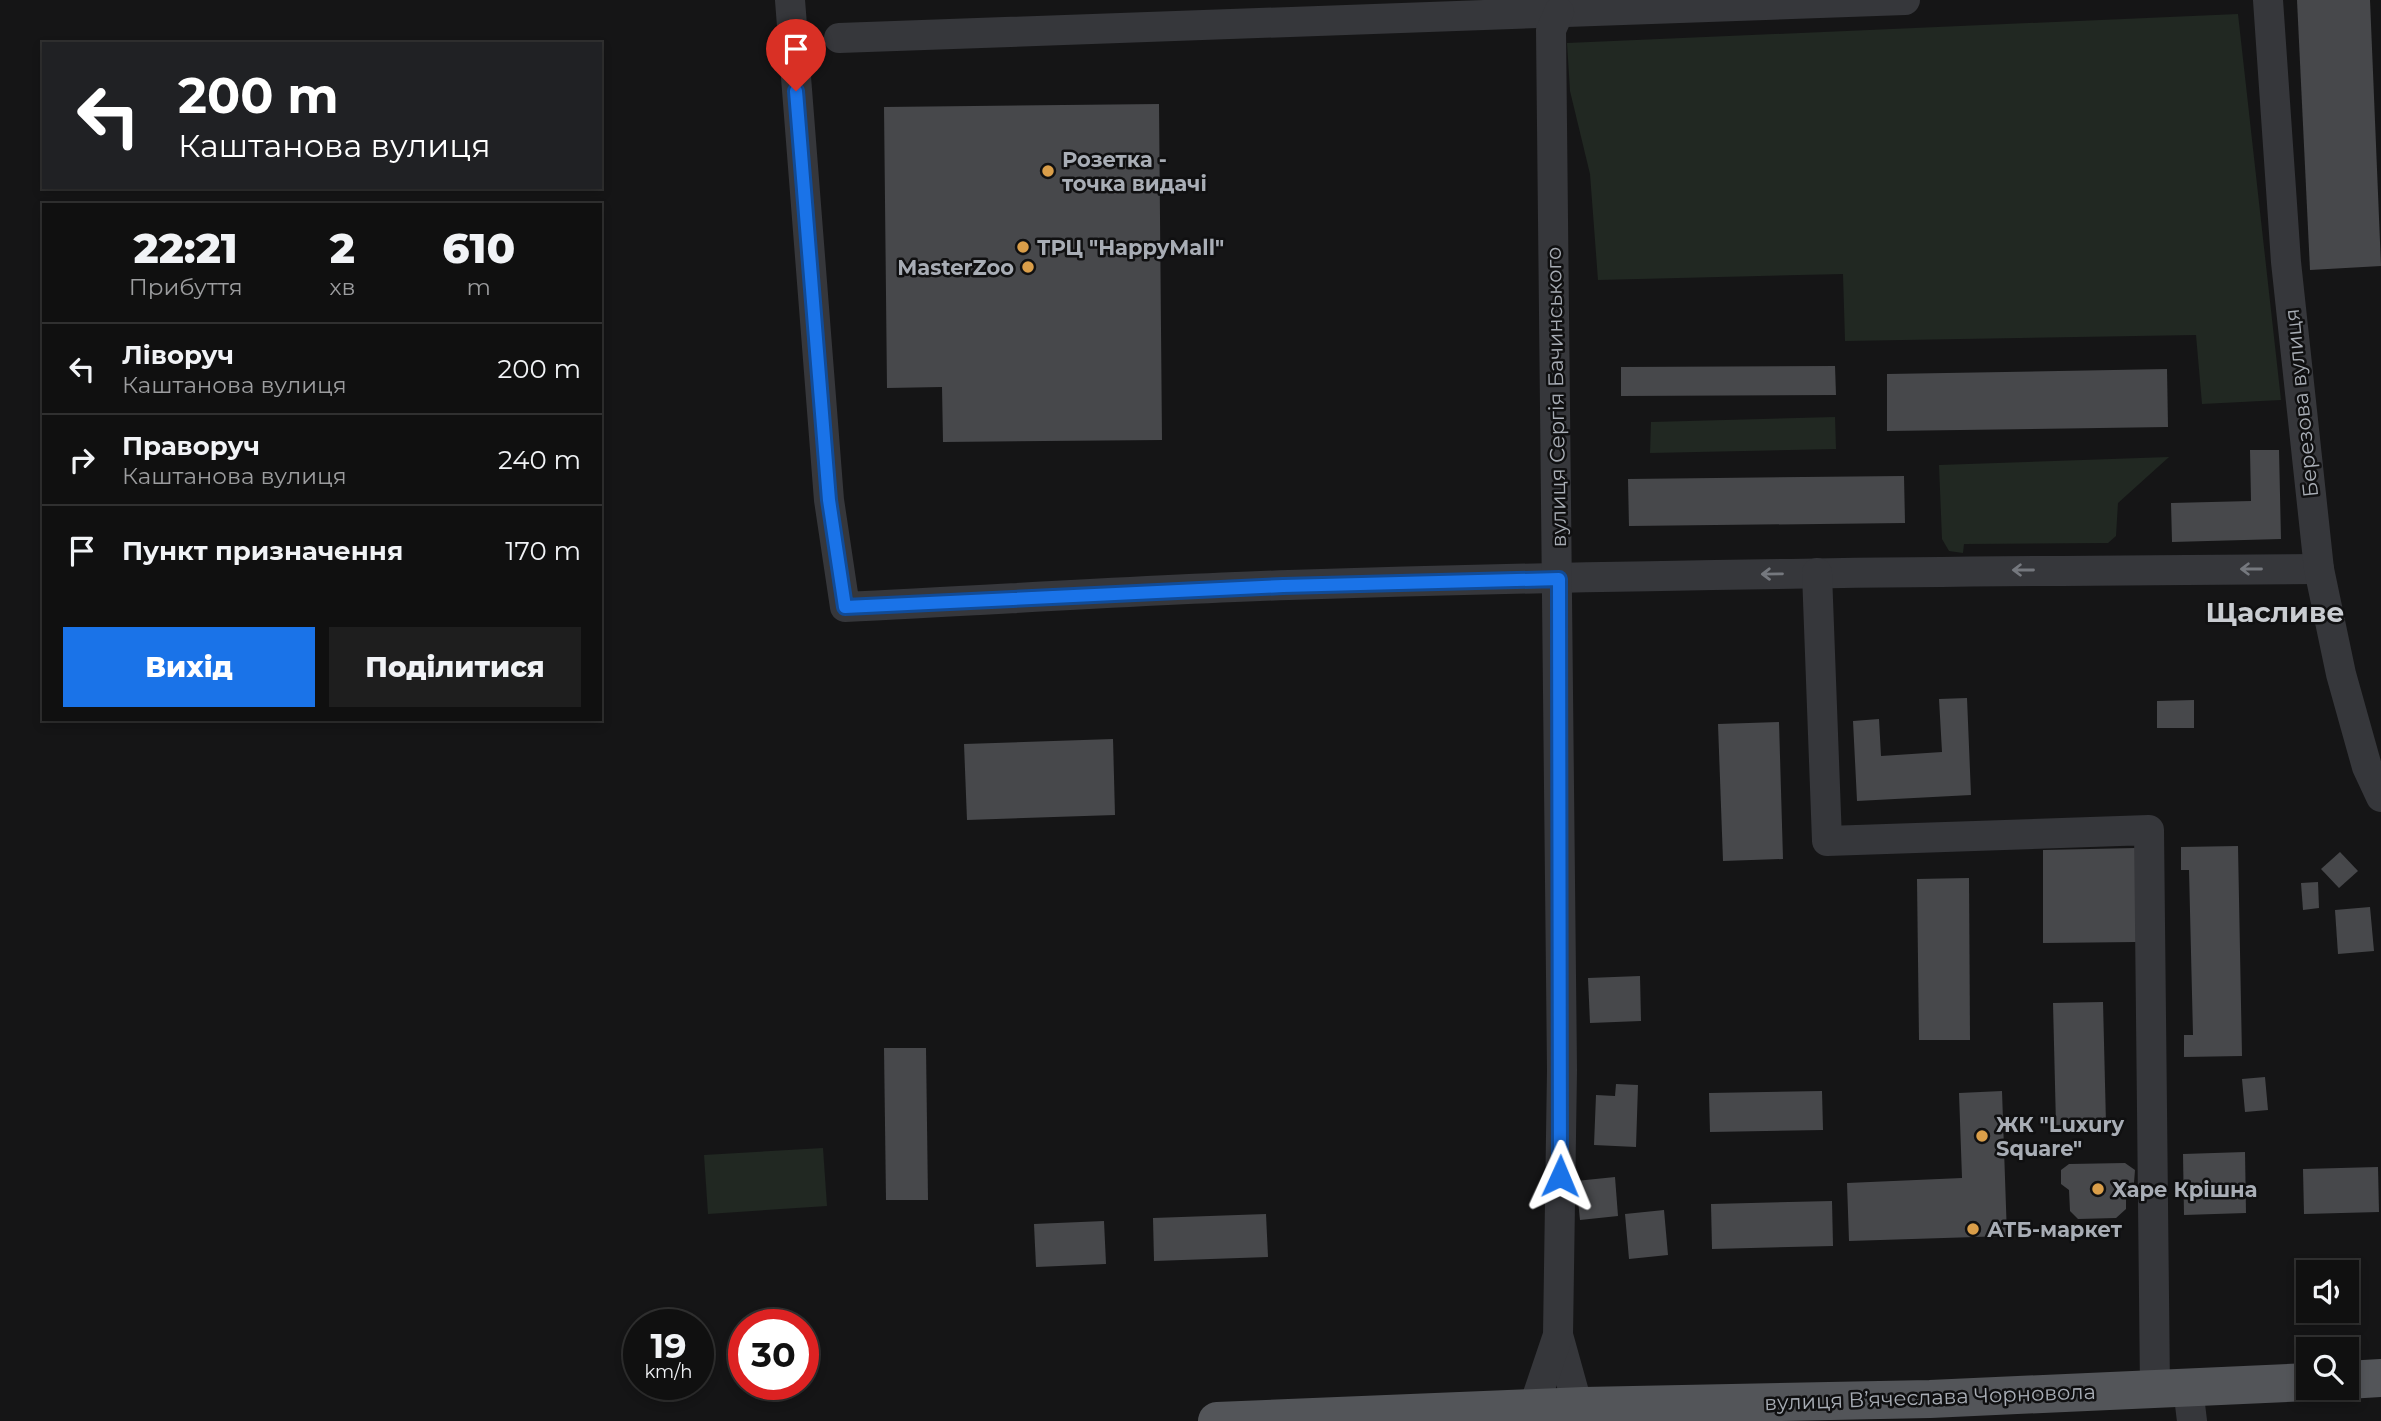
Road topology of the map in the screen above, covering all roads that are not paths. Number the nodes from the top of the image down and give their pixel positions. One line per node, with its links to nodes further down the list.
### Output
1 (790, 0): 8 (street)
2 (1905, 0): 4 (street)
3 (2268, 0): 6 (street, Березова вулиця)
4 (1559, 12): 5 (street); 8 (street, вулиця Сергія Бачинського)
5 (839, 38)
6 (2319, 569): 7 (street, one-way to 7); 9 (street, Березова вулиця)
7 (1817, 573): 8 (street, one-way to 8); 14 (street)
8 (1559, 579): 10 (street, вулиця Сергія Бачинського)
9 (2381, 797)
10 (1558, 1335): 15 (street); 16 (street, вулиця Сергія Бачинського)
11 (2381, 1378): 12 (main road)
12 (2359, 1379)
13 (2296, 1384): 14 (main road, вулиця Вʼячеслава Чорновола)
14 (2178, 1400): 17 (main road, вулиця Вʼячеслава Чорновола)
15 (1578, 1407): 16 (main road, вулиця Вʼячеслава Чорновола); 17 (main road, вулиця Вʼячеслава Чорновола)
16 (1533, 1409): 18 (main road, вулиця Вʼячеслава Чорновола)
17 (1815, 1411)
18 (1217, 1421)

